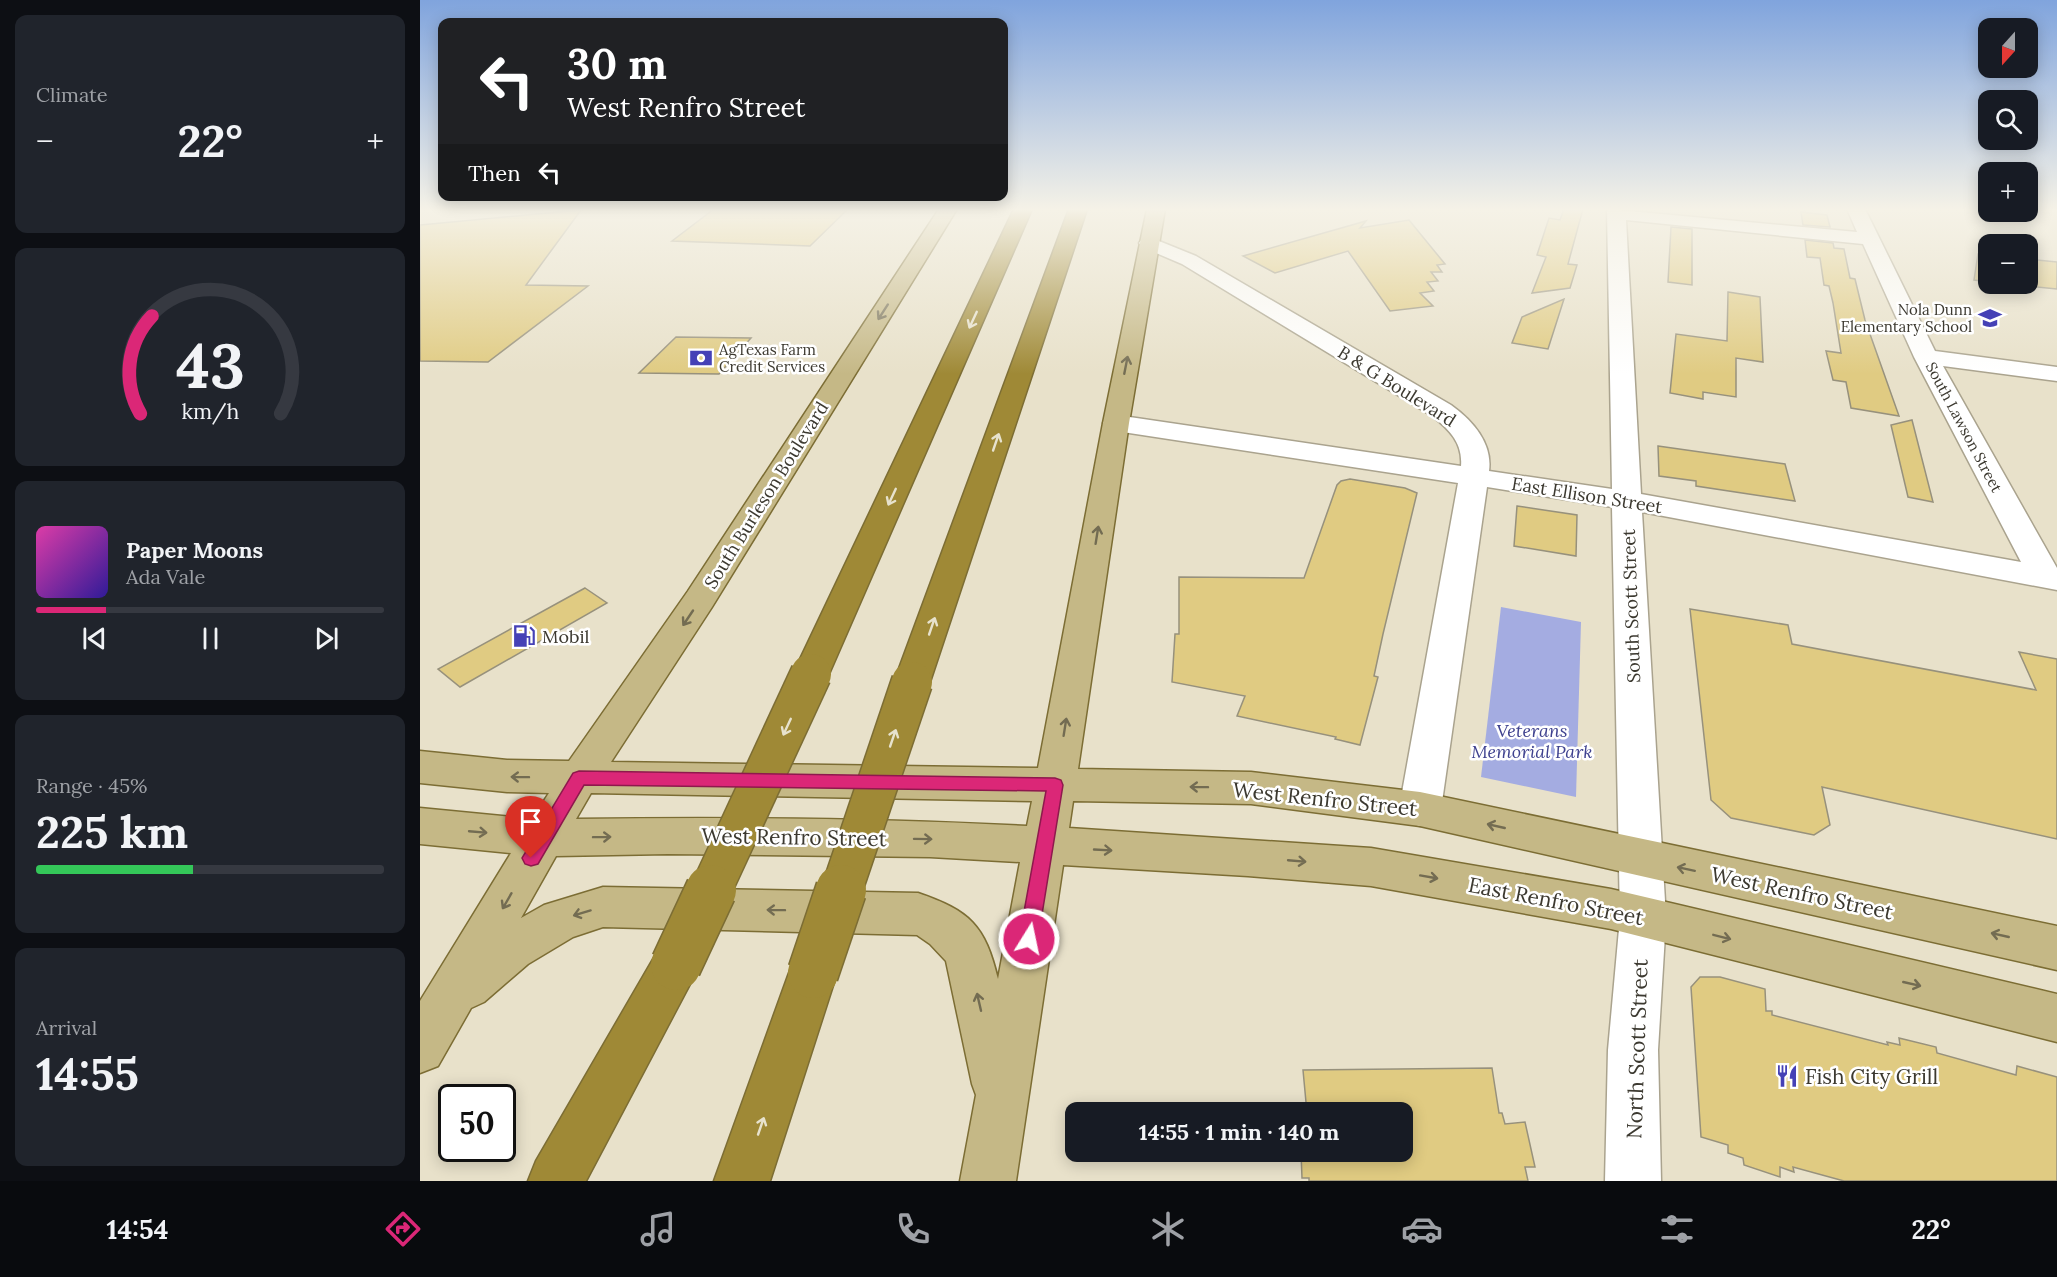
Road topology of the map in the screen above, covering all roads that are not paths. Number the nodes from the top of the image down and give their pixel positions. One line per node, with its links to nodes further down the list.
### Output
1 (913, 264): 15 (main road, South Burleson Boulevard, one-way to 15)
2 (998, 264): 24 (highway, one-way to 24, bridge)
3 (1059, 264): 31 (highway, one-way to 3, bridge)
4 (1145, 264): 10 (main road, one-way to 4)
5 (1195, 264): 11 (street, B & G Boulevard)
6 (1618, 264): 12 (street, South Scott Street)
7 (1883, 264): 8 (street, South Lawson Street)
8 (1926, 357): 9 (street); 13 (street, South Lawson Street)
9 (2057, 374)
10 (1116, 423): 11 (street, East Ellison Street); 16 (main road, one-way to 10)
11 (1474, 477): 12 (street, East Ellison Street); 17 (street, B & G Boulevard)
12 (1627, 500): 13 (street, East Ellison Street); 21 (street, South Scott Street)
13 (2051, 578)
14 (420, 767): 15 (main road, one-way to 14)
15 (579, 778): 16 (main road, West Renfro Street); 19 (main road, South Burleson Boulevard)
16 (1055, 785): 17 (main road, West Renfro Street, one-way to 16); 20 (main road)
17 (1420, 809): 21 (main road, West Renfro Street, one-way to 17)
18 (420, 826): 19 (main road, one-way to 19)
19 (543, 838): 20 (main road, West Renfro Street, one-way to 20); 25 (main road, South Burleson Boulevard, one-way to 25)
20 (1044, 847): 22 (main road, East Renfro Street, one-way to 22); 28 (main road)
21 (1641, 859): 22 (street, South Scott Street); 23 (main road, West Renfro Street, one-way to 21)
22 (1643, 918): 26 (main road, East Renfro Street, one-way to 26); 33 (street, North Scott Street)
23 (2057, 948)
24 (676, 965): 29 (highway); 30 (highway)
25 (448, 1002): 27 (main road, South Burleson Boulevard); 28 (main road, one-way to 25)
26 (2057, 1018)
27 (420, 1048)
28 (1002, 1100): 32 (main road)
29 (556, 1181)
30 (582, 1181)
31 (742, 1181)
32 (988, 1181)
33 (1633, 1181)

